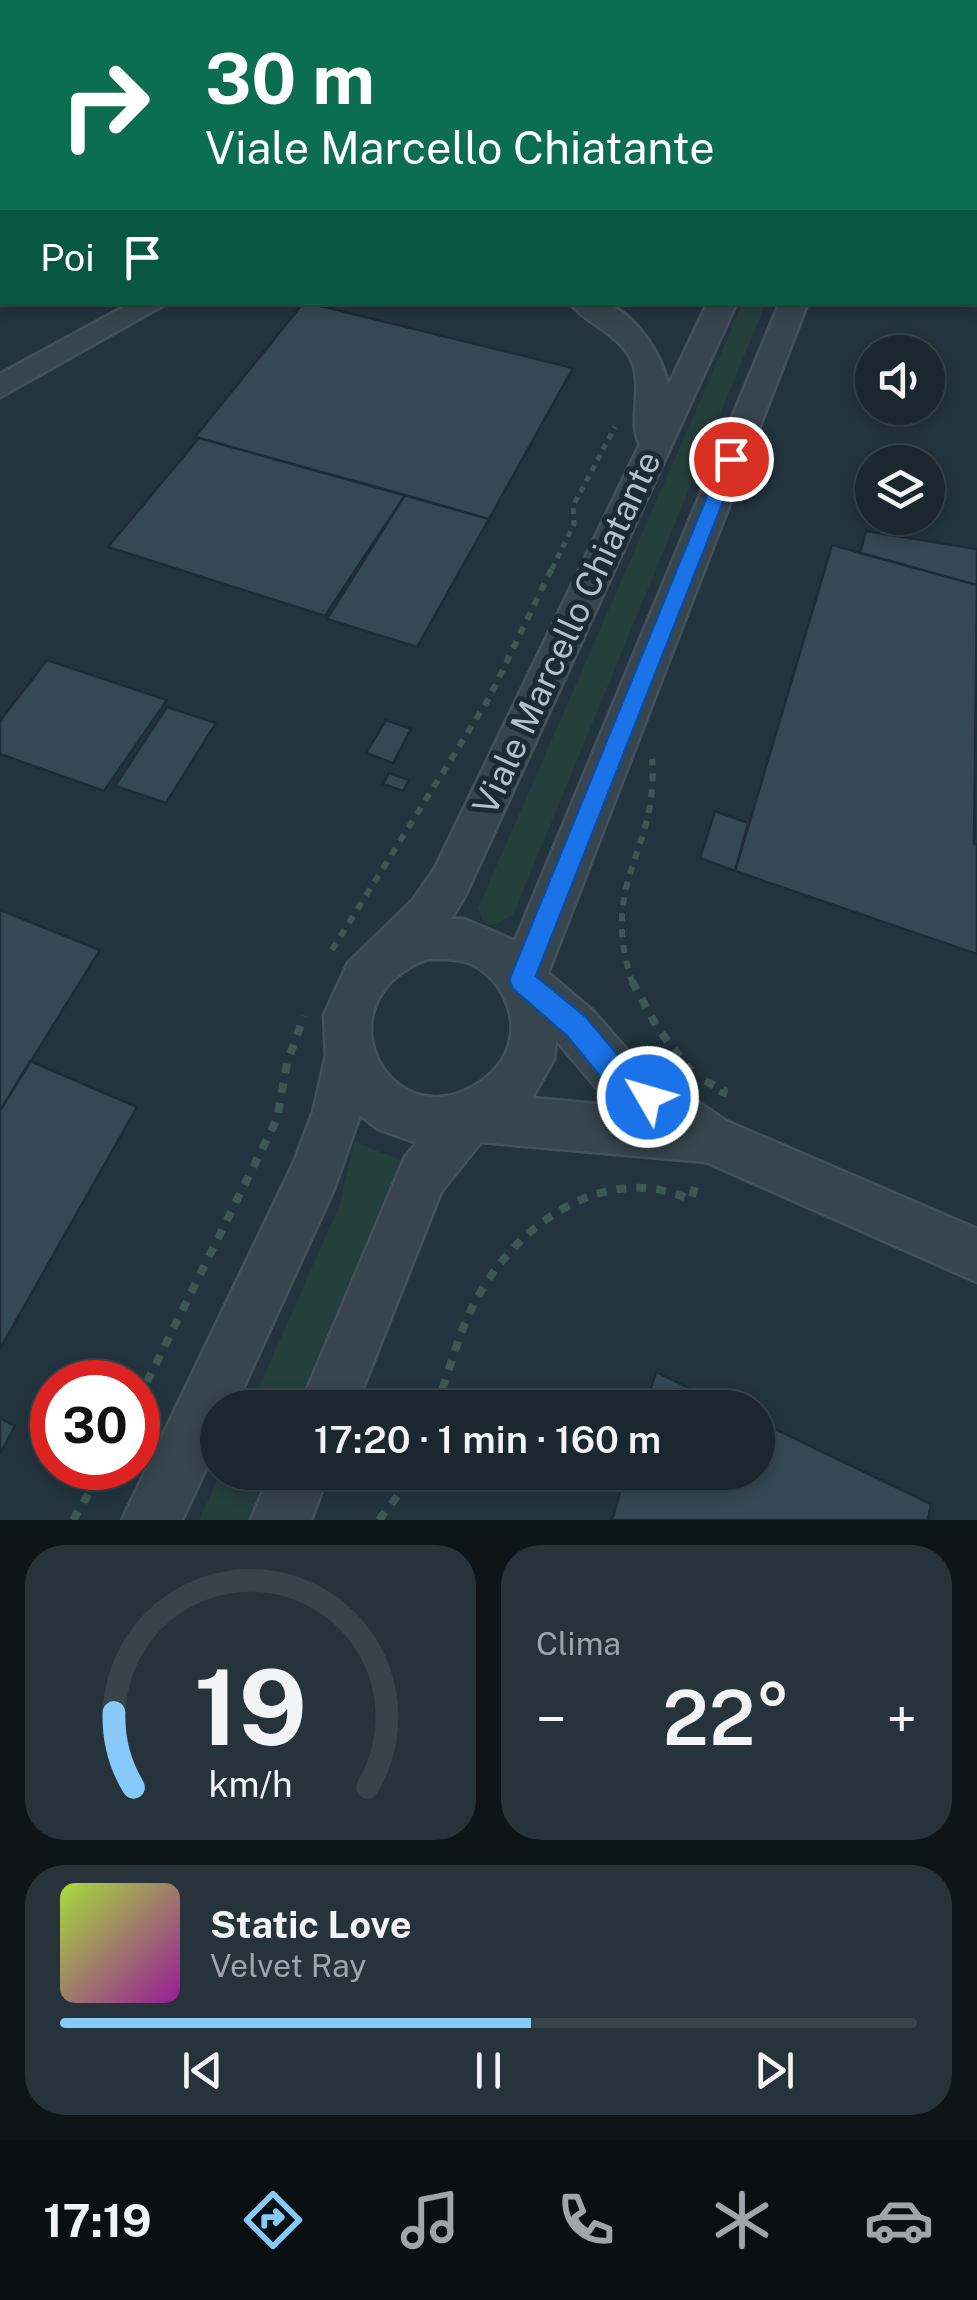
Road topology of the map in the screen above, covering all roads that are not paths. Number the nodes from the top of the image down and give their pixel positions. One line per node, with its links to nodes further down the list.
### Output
1 (150, 305): 5 (street)
2 (587, 305): 6 (street)
3 (722, 305): 6 (street, Viale Marcello Chiatante)
4 (793, 305): 8 (street)
5 (0, 387)
6 (648, 460): 7 (street, Viale Marcello Chiatante)
7 (393, 950): 8 (street); 9 (street, Viale Marcello Chiatante)
8 (522, 980): 10 (street); 11 (street)
9 (350, 1056): 10 (street); 15 (street, Viale Marcello Chiatante)
10 (470, 1117): 11 (street); 13 (street)
11 (709, 1138): 12 (street)
12 (977, 1256)
13 (334, 1390)
14 (293, 1490): 16 (street)
15 (152, 1520)
16 (281, 1520)

